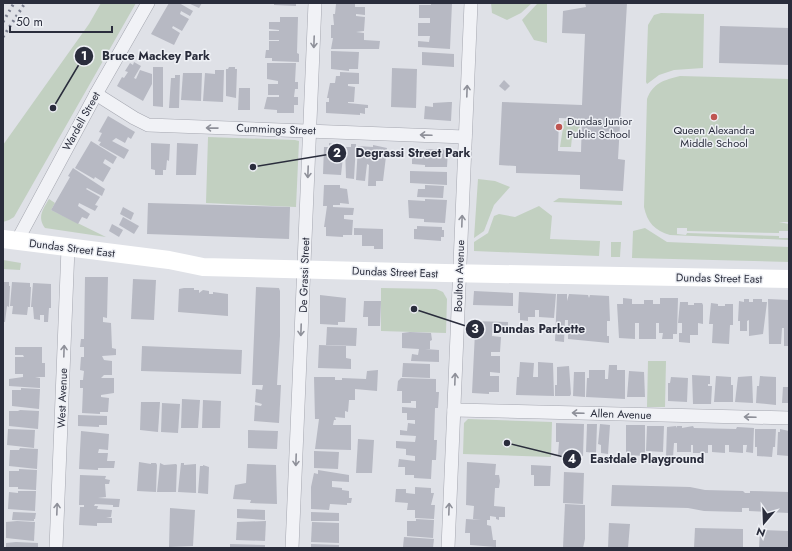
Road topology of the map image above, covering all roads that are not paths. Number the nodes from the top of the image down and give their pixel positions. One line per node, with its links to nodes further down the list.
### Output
1 (148, 3): 4 (street, Wardell Street)
2 (315, 3): 5 (street, De Grassi Street, one-way to 5)
3 (471, 3): 6 (street, Boulton Avenue, one-way to 3)
4 (96, 94): 5 (street, Cummings Street, one-way to 4); 7 (street, Wardell Street)
5 (310, 130): 6 (street, Cummings Street, one-way to 5); 9 (street, De Grassi Street, one-way to 9)
6 (465, 137): 10 (street, Boulton Avenue, one-way to 6)
7 (10, 240): 8 (street, Dundas Street East)
8 (68, 248): 9 (street, Dundas Street East); 14 (street, West Avenue, one-way to 8)
9 (304, 269): 10 (street, Dundas Street East); 15 (street, De Grassi Street, one-way to 15)
10 (460, 274): 11 (street, Dundas Street East); 12 (street, Boulton Avenue, one-way to 10)
11 (789, 279)
12 (454, 410): 13 (street, Allen Avenue, one-way to 12); 16 (street, Boulton Avenue, one-way to 12)
13 (789, 418)
14 (56, 548)
15 (292, 548)
16 (448, 548)

